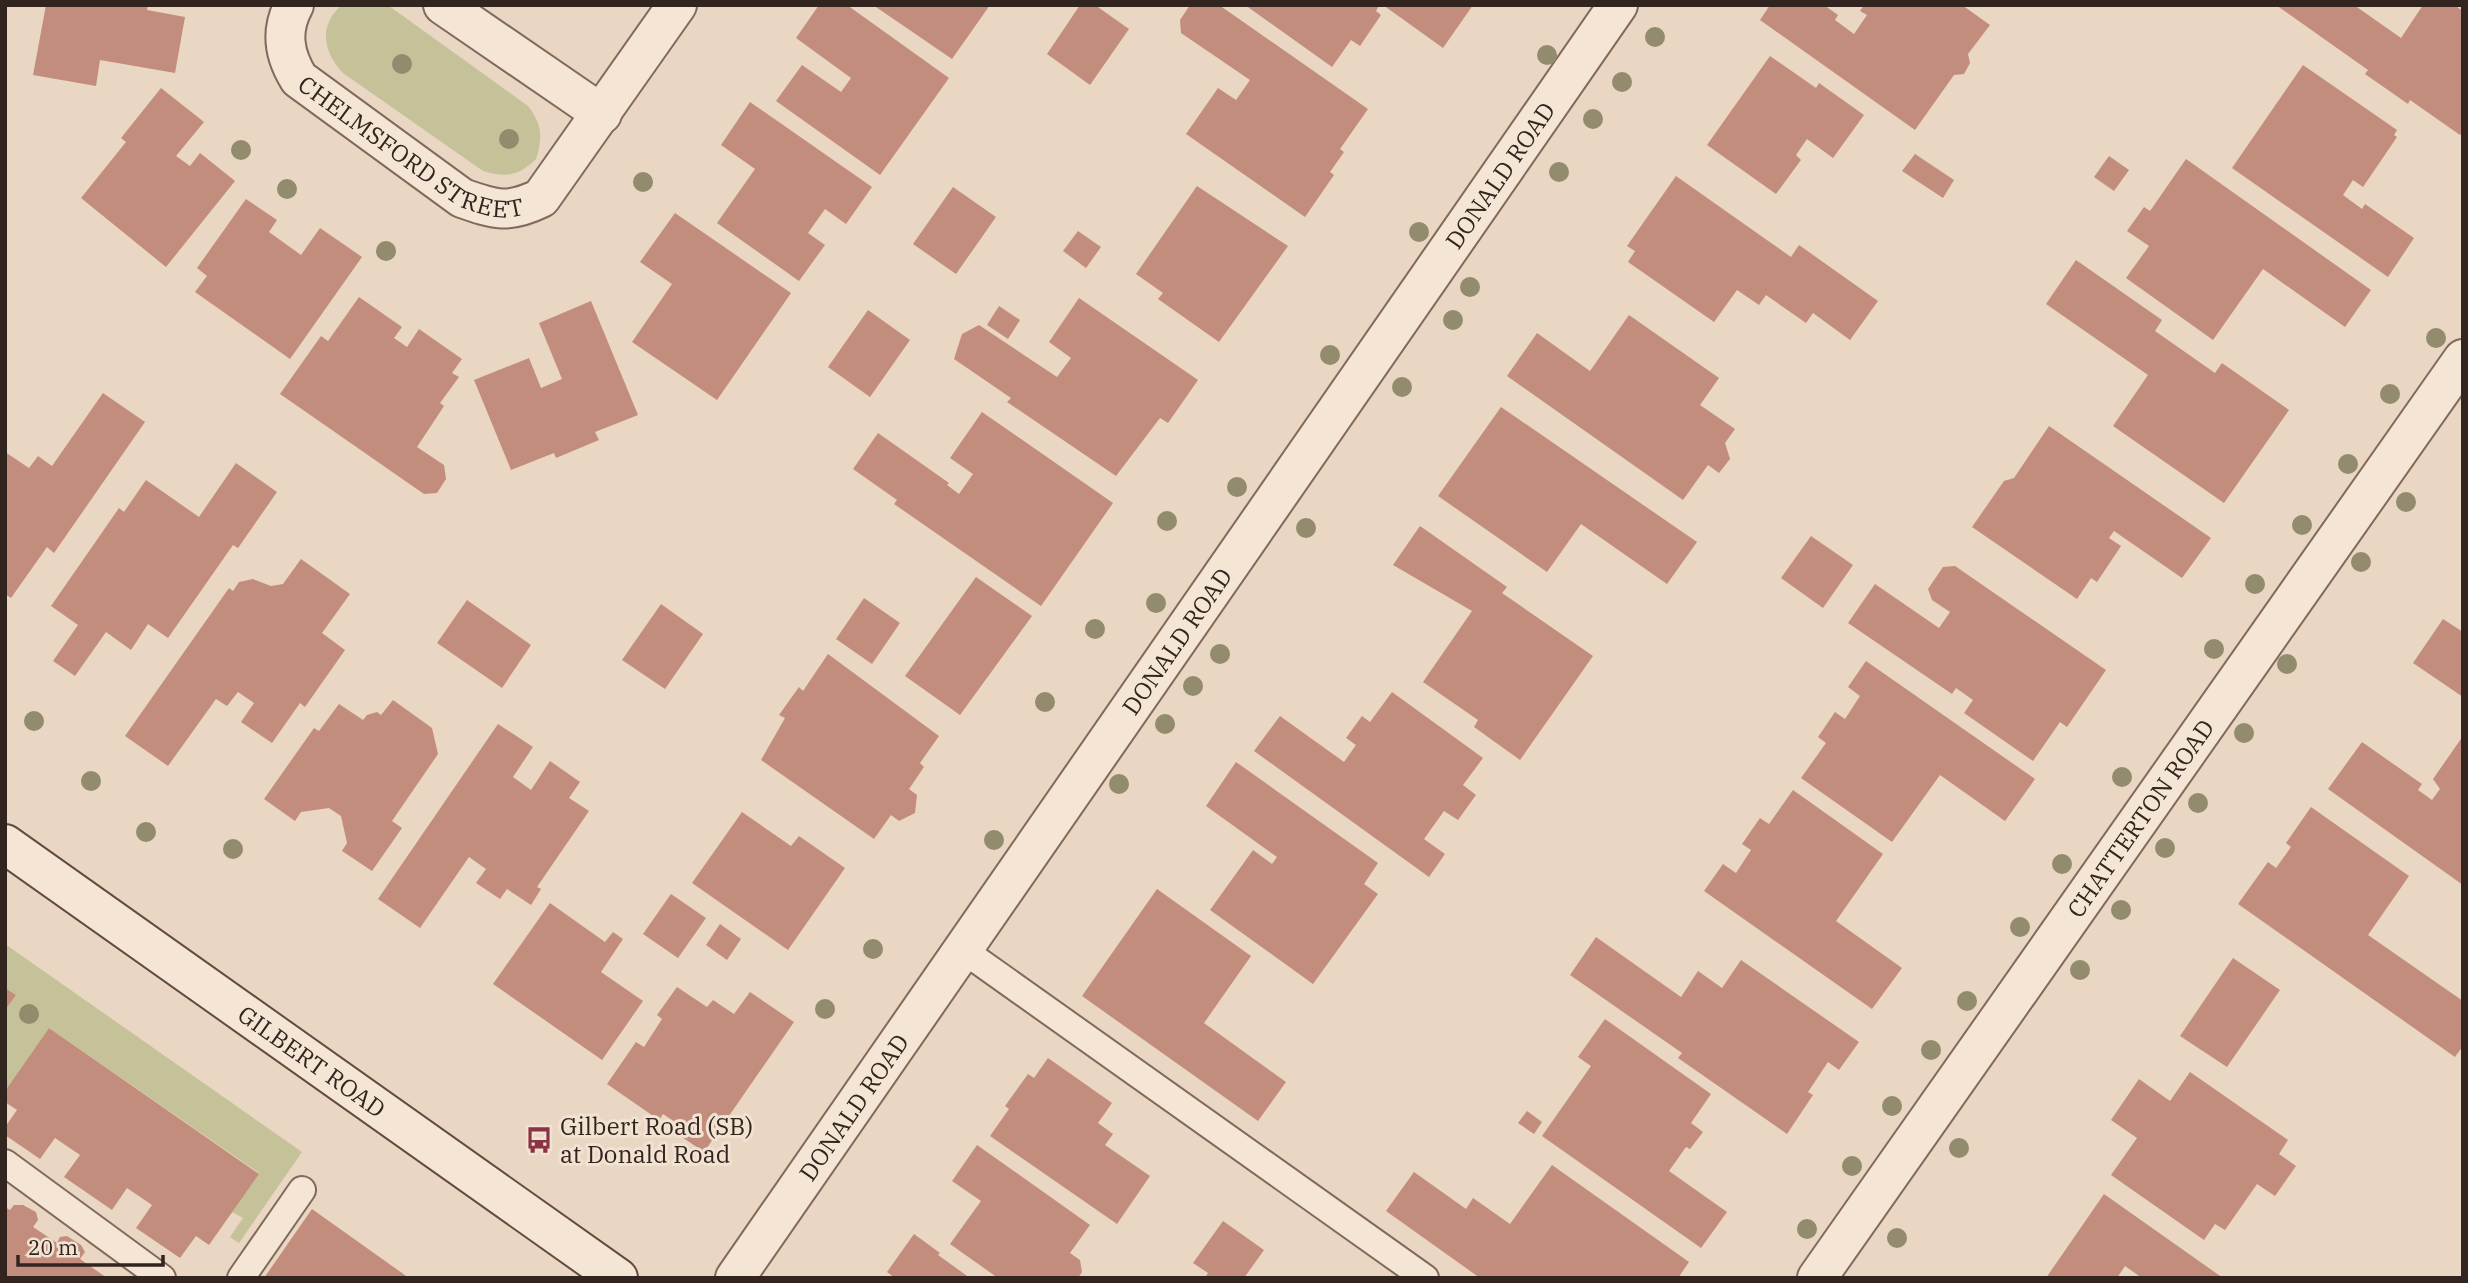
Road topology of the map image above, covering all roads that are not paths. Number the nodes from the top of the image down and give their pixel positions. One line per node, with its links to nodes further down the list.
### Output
1 (294, 5): 5 (street, CHELMSFORD STREET)
2 (443, 5): 5 (street)
3 (677, 5): 5 (street, CHELMSFORD STREET)
4 (1618, 5): 8 (street, DONALD ROAD)
5 (602, 114)
6 (2463, 359): 16 (street, CHATTERTON ROAD)
7 (5, 844): 13 (street, GILBERT ROAD)
8 (963, 950): 14 (street, DONALD ROAD); 15 (lane)
9 (5, 1163): 11 (lane)
10 (302, 1190): 12 (lane)
11 (162, 1278)
12 (241, 1278)
13 (618, 1278)
14 (735, 1278)
15 (1425, 1278)
16 (1817, 1278)

